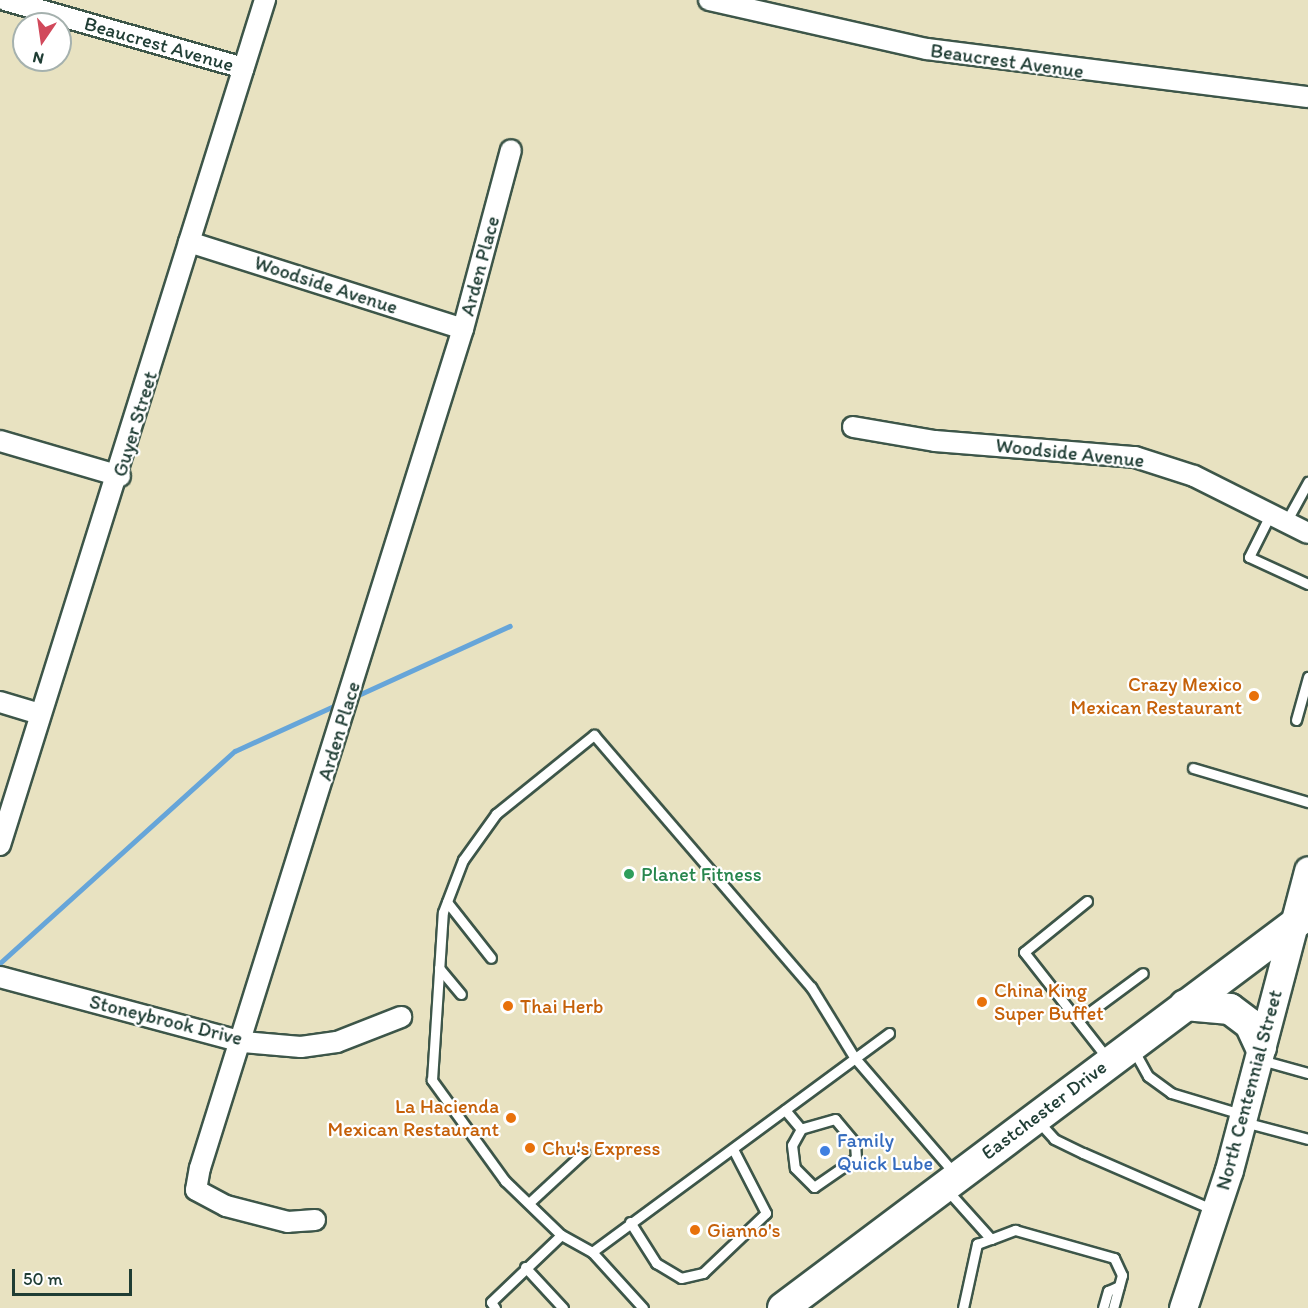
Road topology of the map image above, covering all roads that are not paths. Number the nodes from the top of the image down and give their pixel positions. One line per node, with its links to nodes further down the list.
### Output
1 (5, 0): 4 (street, Beaucrest Avenue)
2 (265, 0): 4 (street, Guyer Street)
3 (709, 0): 5 (street, Beaucrest Avenue)
4 (244, 68): 7 (street, Guyer Street)
5 (1308, 97)
6 (511, 150): 8 (street, Arden Place)
7 (189, 242): 8 (street, Woodside Avenue); 11 (street, Guyer Street)
8 (463, 329): 36 (street, Arden Place)
9 (853, 428): 13 (street, Woodside Avenue)
10 (0, 441): 11 (street)
11 (120, 476): 18 (street, Guyer Street)
12 (1308, 482): 13 (lane)
13 (1278, 519): 14 (street, Woodside Avenue); 15 (lane)
14 (1308, 533)
15 (1308, 584)
16 (1308, 677): 19 (lane)
17 (0, 702): 18 (street)
18 (40, 714): 22 (street, Guyer Street)
19 (1296, 720)
20 (1193, 768): 21 (lane)
21 (1308, 802)
22 (0, 845)
23 (1308, 870): 26 (street, North Centennial Street)
24 (447, 902): 27 (lane); 28 (lane); 39 (lane)
25 (1087, 902): 34 (lane)
26 (1300, 920): 32 (main road, Eastchester Drive); 38 (street, North Centennial Street)
27 (491, 958)
28 (439, 968): 31 (lane); 49 (lane)
29 (1143, 973): 34 (lane)
30 (0, 976): 36 (street, Stoneybrook Drive)
31 (460, 994)
32 (1185, 1005): 37 (main road, Eastchester Drive); 38 (main road)
33 (401, 1017): 36 (street, Stoneybrook Drive)
34 (1079, 1020): 37 (lane)
35 (889, 1033): 39 (lane)
36 (243, 1042): 51 (street, Arden Place)
37 (1121, 1053): 42 (main road, Eastchester Drive); 43 (lane)
38 (1259, 1054): 40 (lane); 43 (street, North Centennial Street)
39 (854, 1057): 41 (lane); 48 (lane)
40 (1308, 1073)
41 (785, 1110): 44 (lane); 46 (lane)
42 (1035, 1117): 48 (main road, Eastchester Drive); 50 (lane)
43 (1243, 1118): 45 (lane); 50 (street, North Centennial Street)
44 (801, 1129): 44 (lane)
45 (1308, 1138)
46 (733, 1149): 52 (lane); 52 (lane)
47 (584, 1152): 49 (lane)
48 (950, 1181): 54 (lane); 61 (main road, Eastchester Drive)
49 (529, 1203): 53 (lane)
50 (1216, 1211): 65 (street, North Centennial Street)
51 (315, 1220)
52 (630, 1222): 55 (lane)
53 (561, 1235): 55 (lane); 56 (lane)
54 (991, 1239): 57 (lane); 62 (lane)
55 (592, 1252): 60 (lane)
56 (525, 1267): 58 (lane); 59 (lane)
57 (1119, 1286): 63 (lane); 64 (lane)
58 (495, 1308)
59 (563, 1308)
60 (643, 1308)
61 (783, 1308)
62 (963, 1308)
63 (1103, 1308)
64 (1113, 1308)
65 (1183, 1308)

